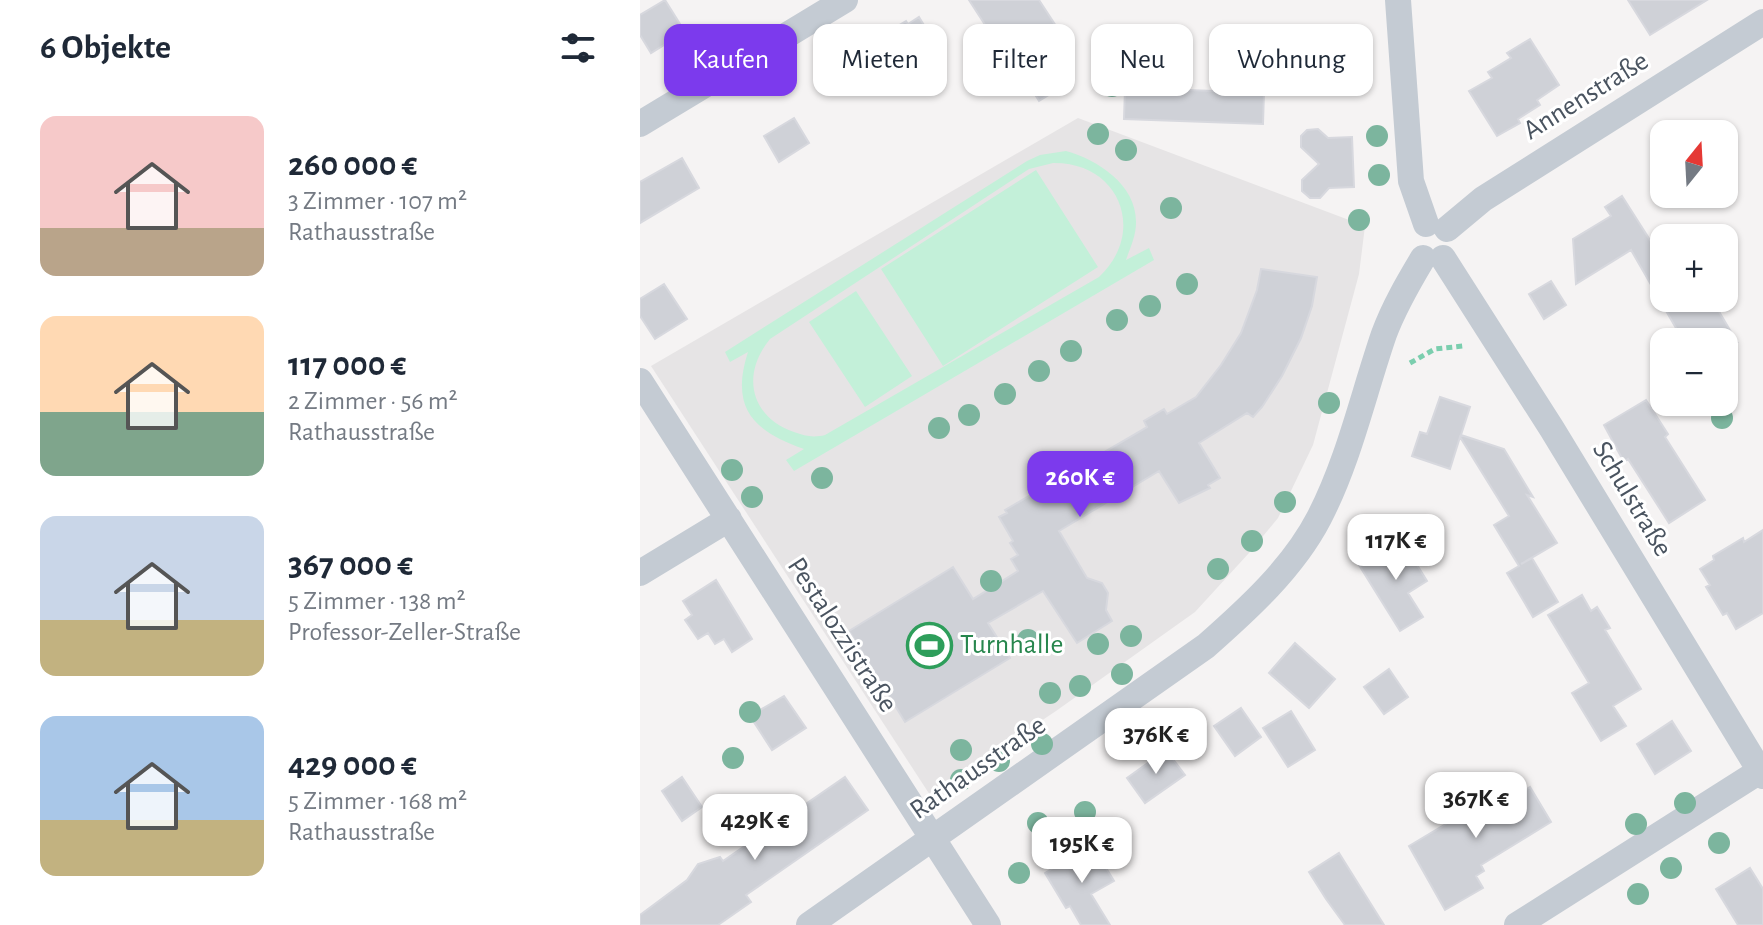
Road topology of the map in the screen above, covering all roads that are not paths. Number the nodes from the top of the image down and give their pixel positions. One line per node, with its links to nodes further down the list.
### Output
1 (845, 0): 4 (street)
2 (1398, 0): 5 (street, Rathausstraße)
3 (1763, 22): 5 (street, Annenstraße)
4 (640, 124)
5 (1436, 227): 6 (street, Rathausstraße)
6 (1433, 258): 10 (street, Schulstraße); 11 (street, Rathausstraße)
7 (640, 381): 8 (street, Pestalozzistraße)
8 (729, 519): 9 (street); 11 (street, Pestalozzistraße)
9 (640, 573)
10 (1762, 772): 14 (street)
11 (934, 838): 12 (street, Rathausstraße); 13 (street, Pestalozzistraße)
12 (809, 925)
13 (988, 925)
14 (1517, 925)

